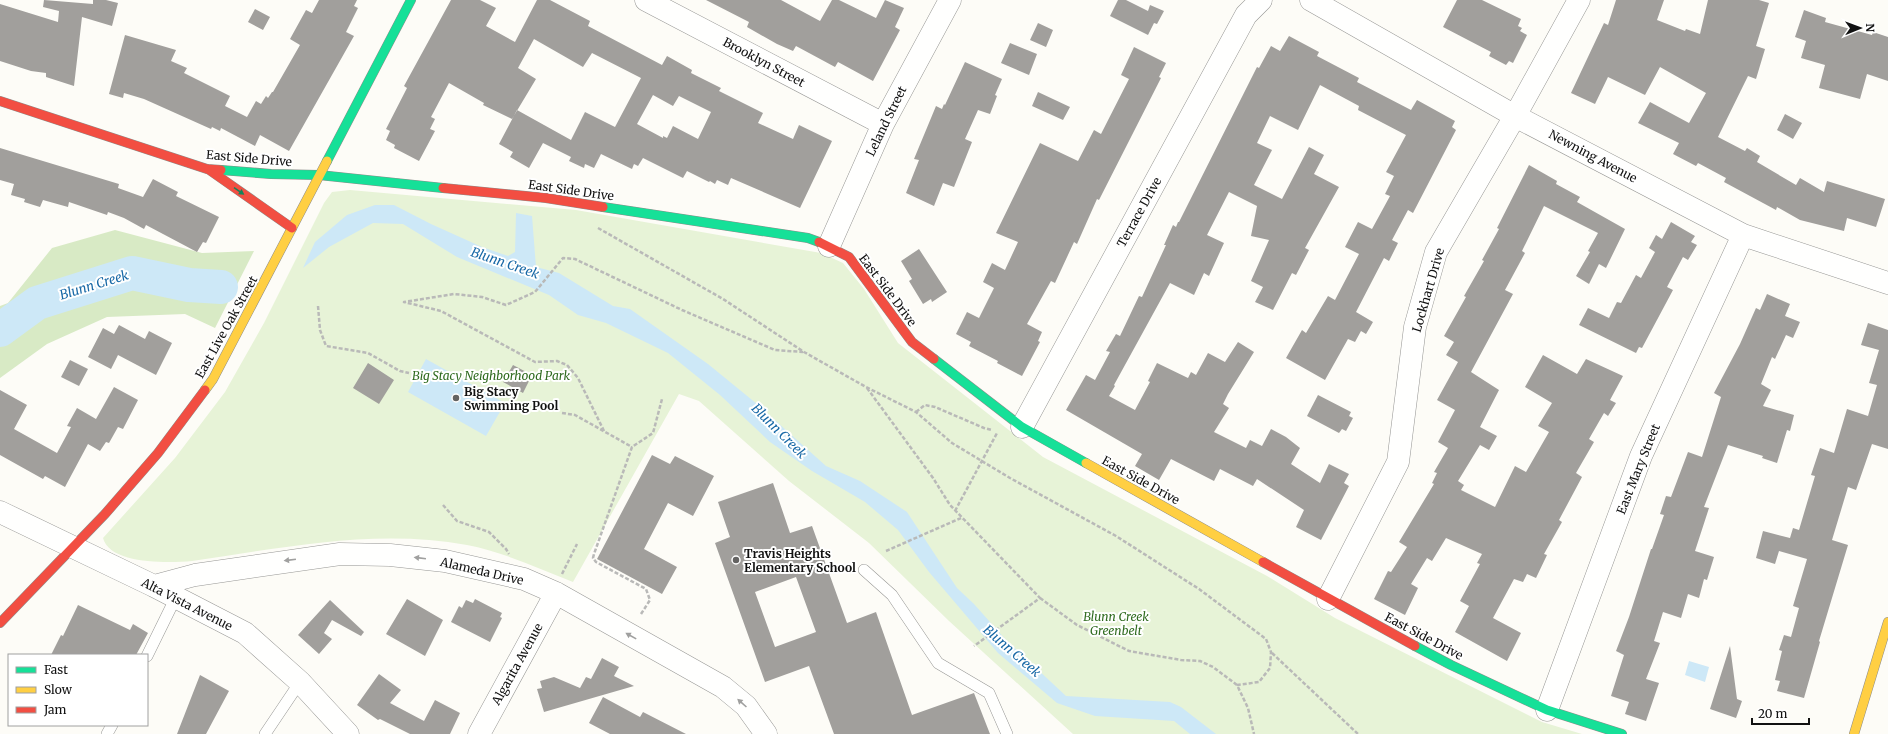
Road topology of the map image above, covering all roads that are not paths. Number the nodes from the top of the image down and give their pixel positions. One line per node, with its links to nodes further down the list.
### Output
1 (411, 0): 11 (street, East Live Oak Street)
2 (646, 0): 9 (street, Brooklyn Street)
3 (950, 0): 9 (street, Leland Street)
4 (1261, 0): 16 (street, Terrace Drive)
5 (1311, 0): 8 (street, Newning Avenue)
6 (1580, 0): 8 (street, Lockhart Drive)
7 (0, 101): 10 (street, East Side Drive)
8 (1515, 116): 13 (street, Newning Avenue); 23 (street, Lockhart Drive)
9 (882, 124): 14 (street, Leland Street)
10 (207, 169): 11 (street, East Side Drive); 12 (street, one-way to 12)
11 (318, 175): 12 (street, East Live Oak Street); 14 (street, East Side Drive)
12 (292, 228): 18 (street, East Live Oak Street)
13 (1744, 235): 15 (street, Newning Avenue); 28 (street, East Mary Street)
14 (829, 246): 16 (street, East Side Drive)
15 (1888, 283)
16 (1022, 427): 23 (street, East Side Drive)
17 (0, 512): 18 (street, Alta Vista Avenue)
18 (72, 548): 21 (street, Alta Vista Avenue); 25 (street, East Live Oak Street)
19 (864, 570): 33 (lane)
20 (559, 584): 21 (street, Alameda Drive, one-way to 21); 31 (street, Algarita Avenue); 32 (street, Alameda Drive, one-way to 20)
21 (154, 586): 22 (street, Alta Vista Avenue)
22 (176, 597): 26 (lane); 27 (street, Alta Vista Avenue)
23 (1328, 599): 28 (street, East Side Drive)
24 (1888, 622): 35 (street)
25 (0, 623)
26 (148, 654)
27 (300, 682): 29 (lane); 30 (street, Alta Vista Avenue)
28 (1547, 710): 34 (street, East Side Drive)
29 (265, 734)
30 (348, 734)
31 (478, 734)
32 (766, 734)
33 (1007, 734)
34 (1622, 734)
35 (1854, 734)

